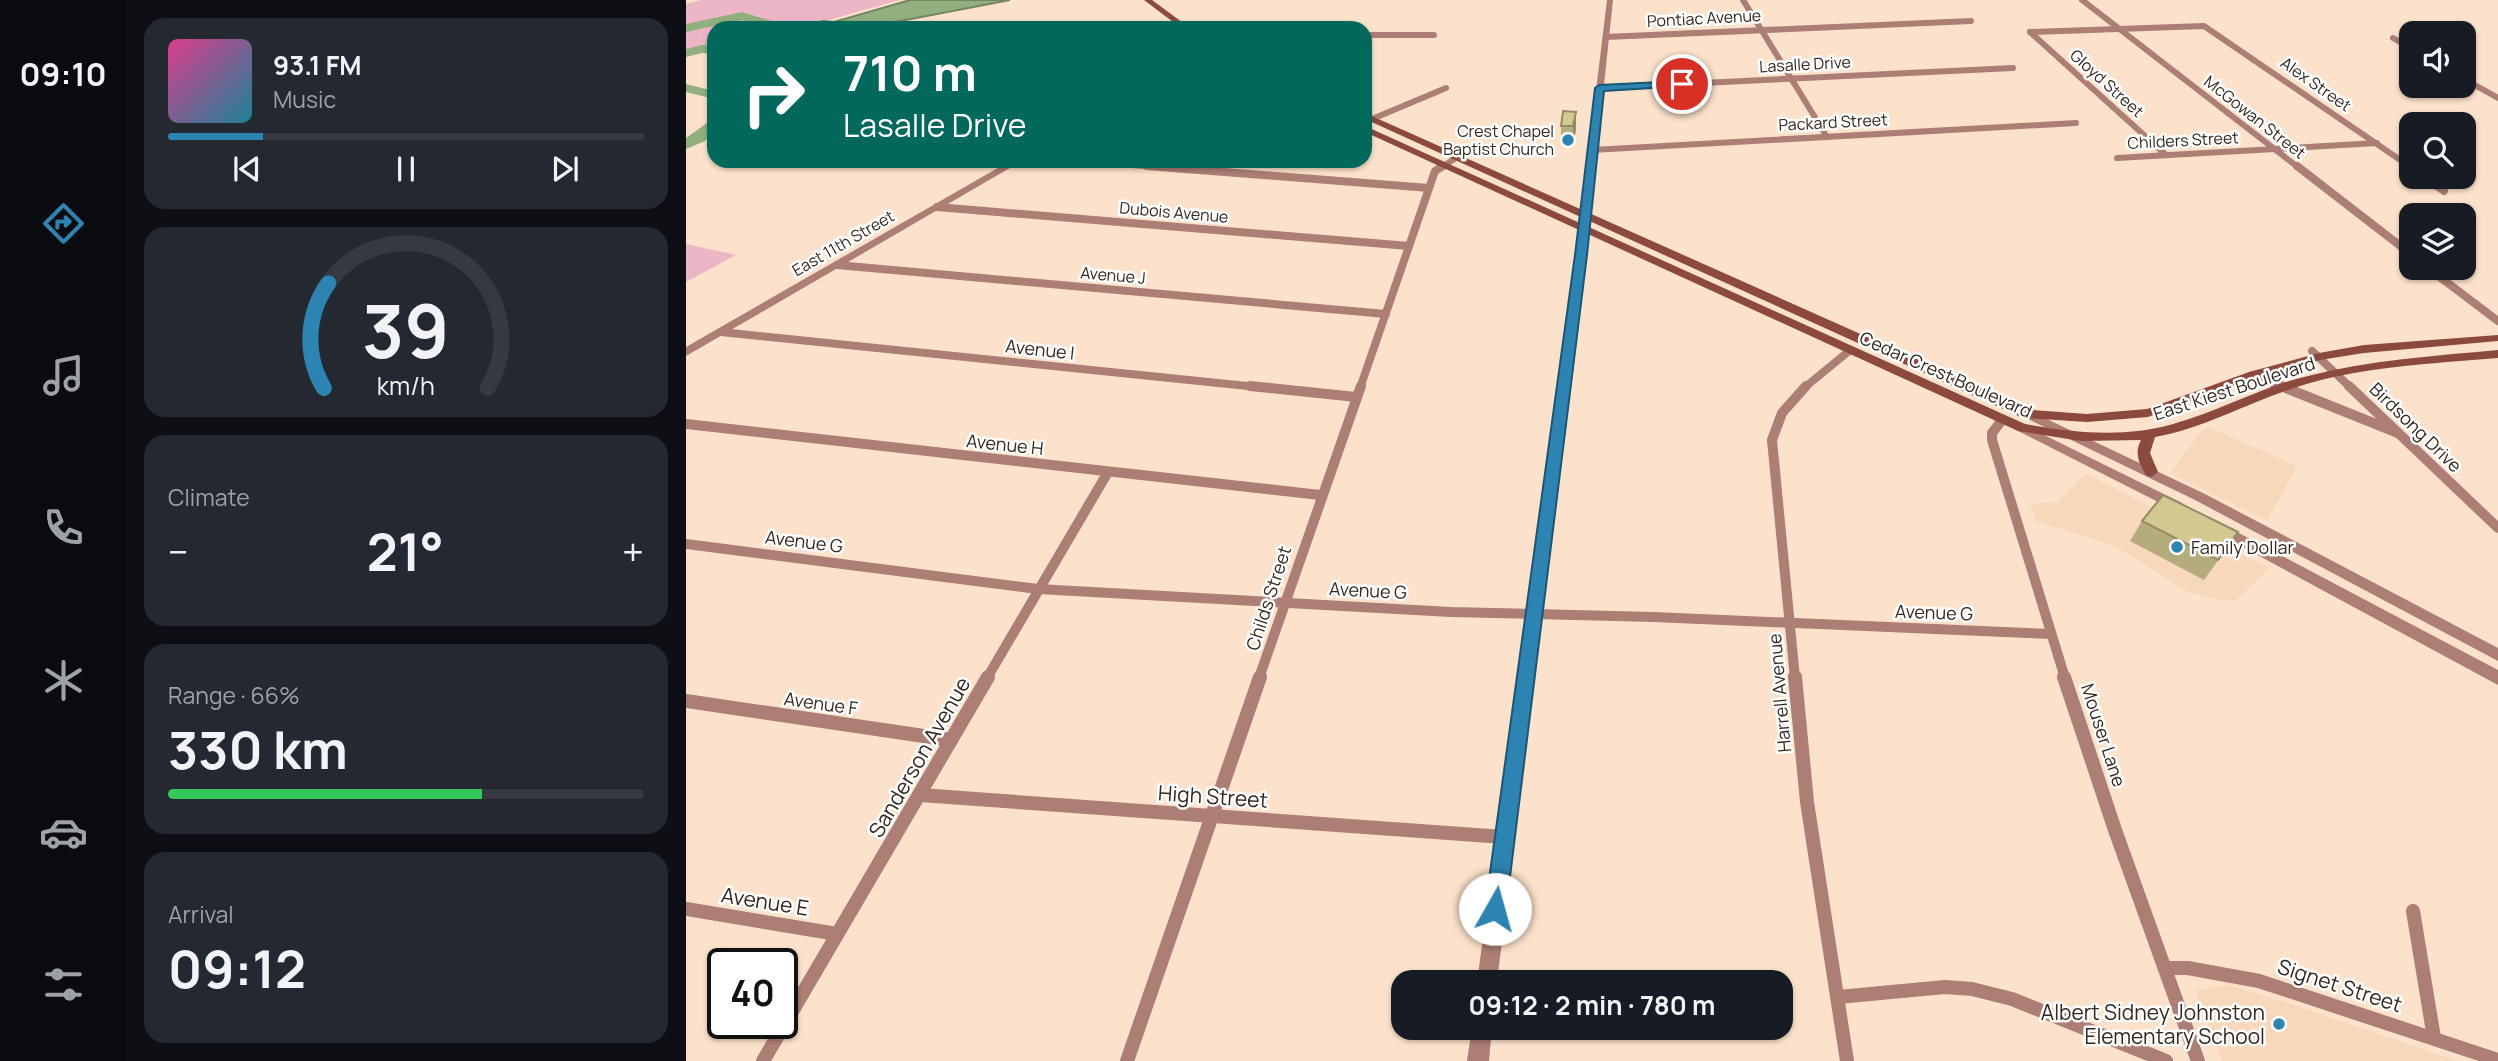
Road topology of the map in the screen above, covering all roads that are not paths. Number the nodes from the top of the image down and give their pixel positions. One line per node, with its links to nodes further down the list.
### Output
1 (1610, 0): 12 (street)
2 (1743, 0): 9 (street)
3 (2082, 0): 8 (street, McGowan Street)
4 (1145, 2): 6 (main road); 7 (main road)
5 (1971, 20): 9 (street, Pontiac Avenue)
6 (1164, 21)
7 (1175, 21)
8 (2117, 28): 26 (street, Alex Street); 27 (street, McGowan Street); 29 (street, Gloyd Street)
9 (1762, 30): 12 (street, Pontiac Avenue); 16 (street)
10 (1372, 35): 11 (street)
11 (1434, 35)
12 (1606, 37): 19 (street)
13 (2393, 38): 14 (street)
14 (2399, 41)
15 (2013, 68): 16 (street, Lasalle Drive)
16 (1793, 79): 19 (street, Lasalle Drive); 25 (street)
17 (2476, 86): 20 (street)
18 (1446, 88): 21 (street)
19 (1599, 88): 28 (street)
20 (2498, 98)
21 (1372, 117)
22 (1372, 121): 30 (main road, Cedar Crest Boulevard)
23 (2076, 123): 25 (street, Packard Street)
24 (1372, 132): 33 (main road, Cedar Crest Boulevard)
25 (1827, 137): 28 (street, Packard Street)
26 (2377, 143): 27 (street, Childers Street); 32 (street, Alex Street)
27 (2272, 149): 29 (street, Childers Street); 41 (street, McGowan Street)
28 (1592, 150): 40 (street)
29 (2166, 155): 31 (street, Childers Street)
30 (1457, 158): 33 (street); 40 (main road, Cedar Crest Boulevard)
31 (2117, 158)
32 (2399, 159)
33 (1443, 165): 36 (street, Childs Street); 40 (main road, Cedar Crest Boulevard)
34 (1005, 168): 39 (street, East 11th Street)
35 (1173, 168): 36 (street)
36 (1429, 188): 42 (street, Childs Street)
37 (2441, 189): 38 (street)
38 (2444, 191)
39 (937, 207): 42 (street, Dubois Avenue); 43 (street, East 11th Street)
40 (1584, 223): 49 (main road, Cedar Crest Boulevard); 50 (main road, Cedar Crest Boulevard); 76 (street)
41 (2399, 245)
42 (1409, 246): 45 (street, Childs Street)
43 (837, 265): 45 (street, Avenue J); 47 (street, East 11th Street)
44 (2444, 280): 46 (street)
45 (1386, 314): 57 (street, Childs Street)
46 (2498, 321)
47 (720, 332): 51 (street, East 11th Street); 57 (street, Avenue I)
48 (2498, 338): 52 (main road, East Kiest Boulevard)
49 (1862, 340): 50 (main road); 58 (main road, Cedar Crest Boulevard)
50 (1849, 351): 59 (main road, Cedar Crest Boulevard); 77 (street, Harrell Avenue)
51 (686, 352)
52 (2316, 354): 54 (street, Birdsong Drive); 55 (main road, East Kiest Boulevard)
53 (2498, 354): 54 (main road, East Kiest Boulevard)
54 (2336, 373): 56 (main road, East Kiest Boulevard); 63 (street, Birdsong Drive)
55 (2253, 375): 56 (street); 58 (main road, East Kiest Boulevard)
56 (2282, 387): 62 (main road, East Kiest Boulevard); 63 (street)
57 (1356, 397): 67 (street, Childs Street)
58 (2030, 415): 59 (main road); 64 (street, Cedar Crest Boulevard)
59 (2002, 421): 61 (main road, Cedar Crest Boulevard); 78 (street, Mouser Lane)
60 (686, 424): 65 (street, Avenue H)
61 (2022, 428): 64 (main road, East Kiest Boulevard); 68 (street, Cedar Crest Boulevard)
62 (2151, 434): 64 (main road, East Kiest Boulevard); 66 (main road)
63 (2401, 434): 70 (street, Birdsong Drive)
64 (2075, 436): 66 (street, Cedar Crest Boulevard)
65 (1108, 472): 67 (street, Avenue H); 74 (street, Sanderson Avenue)
66 (2151, 472): 68 (street, Cedar Crest Boulevard)
67 (1320, 495): 75 (street, Childs Street)
68 (2200, 496): 71 (street, Cedar Crest Boulevard)
69 (2209, 522): 73 (street)
70 (2498, 528)
71 (2274, 536): 73 (street); 79 (street, Cedar Crest Boulevard)
72 (686, 544): 74 (street, Avenue G)
73 (2263, 550): 80 (street)
74 (1038, 589): 75 (street, Avenue G); 82 (street, Sanderson Avenue)
75 (1284, 604): 76 (street, Avenue G); 84 (street, Childs Street)
76 (1535, 614): 77 (street, Avenue G); 85 (street)
77 (1791, 623): 78 (street, Avenue G); 91 (street, Harrell Avenue)
78 (2050, 634): 89 (street, Mouser Lane)
79 (2498, 654)
80 (2498, 678)
81 (686, 701): 82 (street, Avenue F)
82 (951, 740): 83 (street, Sanderson Avenue)
83 (920, 795): 84 (street, High Street); 88 (street, Sanderson Avenue)
84 (1212, 818): 85 (street, High Street); 96 (street, Childs Street)
85 (1504, 837): 90 (street)
86 (686, 909): 88 (street, Avenue E)
87 (2413, 911): 92 (street)
88 (837, 934): 95 (street, Sanderson Avenue)
89 (2165, 968): 92 (street, Signet Street); 100 (street, Mouser Lane)
90 (1488, 970)
91 (1838, 997): 98 (street, Harrell Avenue); 99 (street)
92 (2434, 1038): 94 (street, Signet Street)
93 (1480, 1040): 97 (street)
94 (2498, 1060)
95 (763, 1061)
96 (1127, 1061)
97 (1478, 1061)
98 (1847, 1061)
99 (2166, 1061)
100 (2198, 1061)

